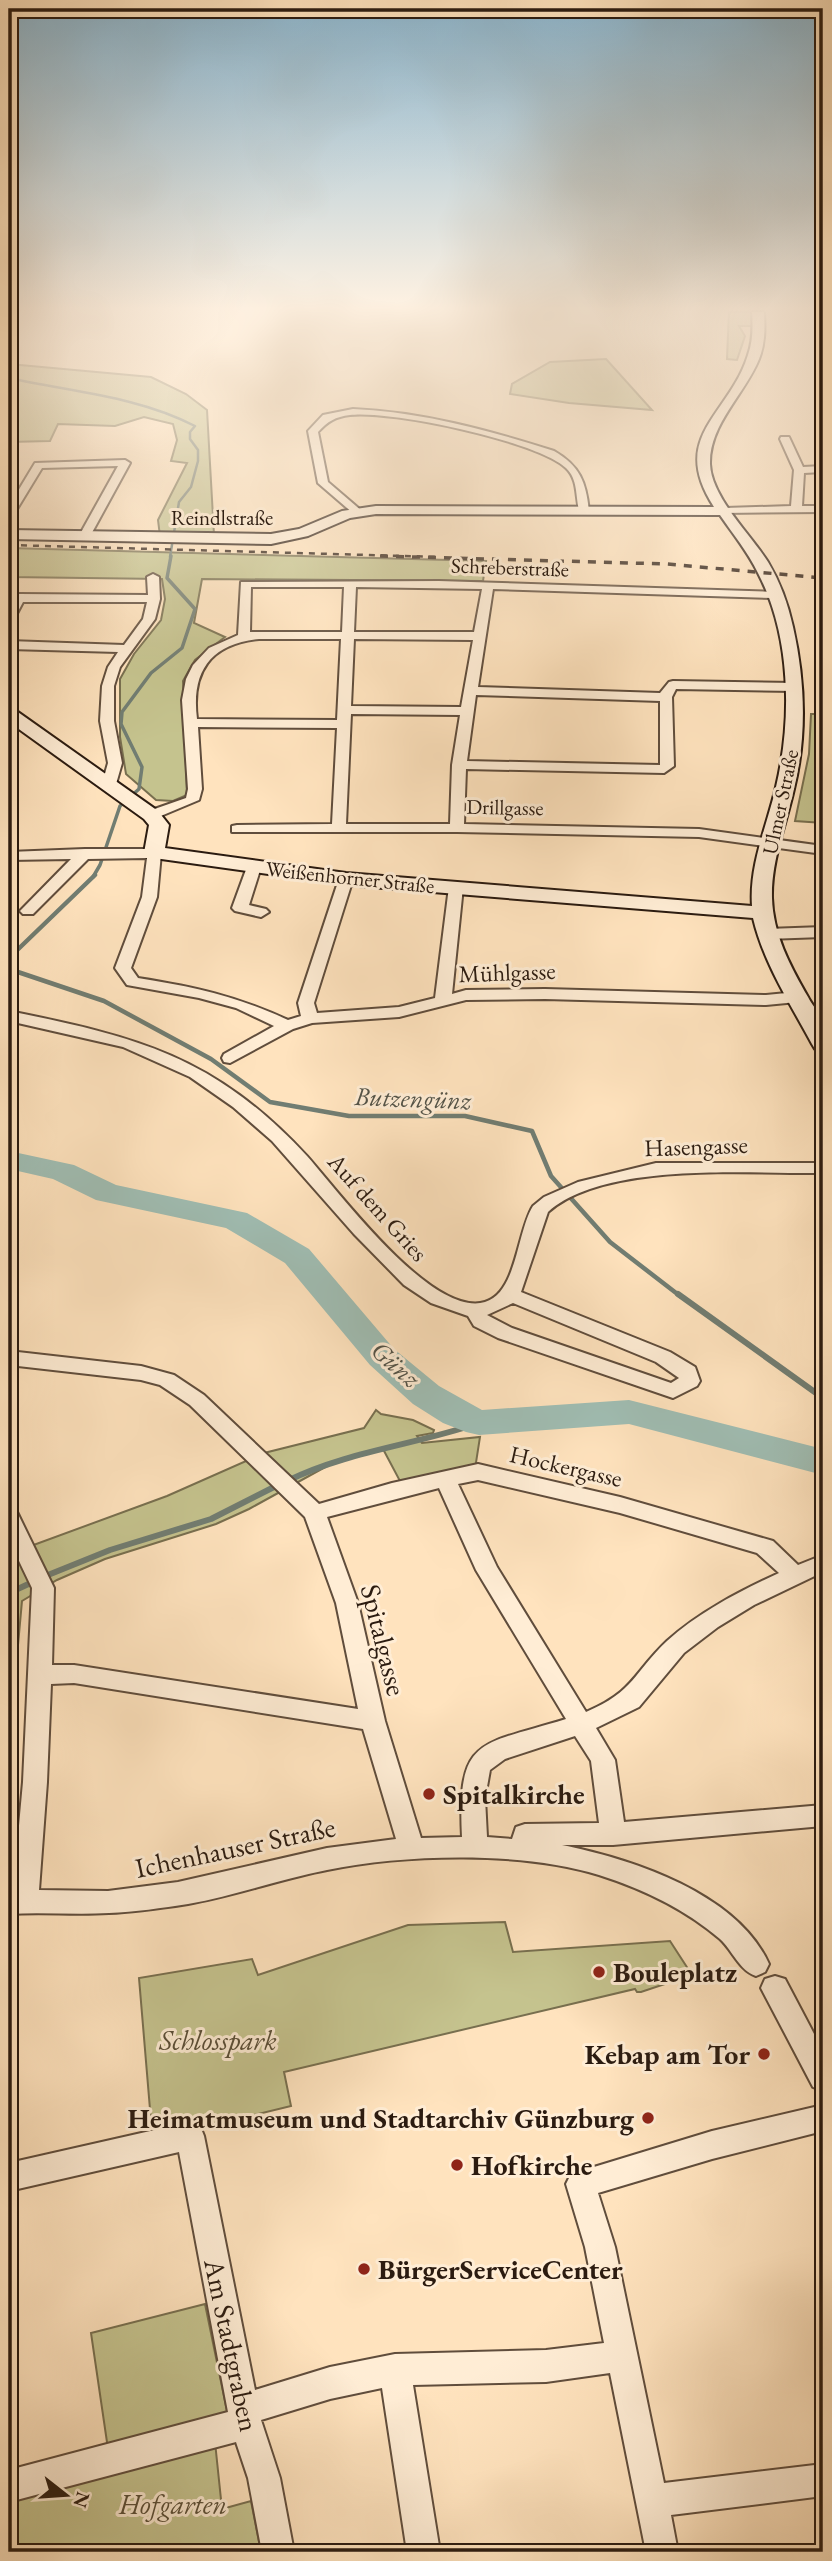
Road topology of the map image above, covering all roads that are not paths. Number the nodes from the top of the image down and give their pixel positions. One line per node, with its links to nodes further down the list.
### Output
1 (313, 432): 11 (street)
2 (474, 432): 9 (street)
3 (713, 432): 10 (main road, Ulmer Straße)
4 (785, 439): 5 (street)
5 (799, 470): 6 (street); 7 (street)
6 (823, 470)
7 (796, 509): 8 (street); 10 (street)
8 (823, 509)
9 (584, 511): 10 (main road, Reindlstraße); 11 (main road, Reindlstraße)
10 (725, 511): 18 (main road, Ulmer Straße)
11 (358, 512): 14 (main road, Reindlstraße)
12 (9, 514): 14 (street)
13 (9, 534): 14 (main road, Reindlstraße)
14 (85, 536)
15 (153, 577): 19 (street)
16 (350, 584): 17 (street, Schreberstraße); 21 (street); 22 (street, Schreberstraße)
17 (488, 585): 18 (street, Schreberstraße); 23 (street)
18 (774, 594): 26 (main road, Ulmer Straße)
19 (154, 599): 20 (street); 25 (street)
20 (9, 618)
21 (347, 634): 22 (street); 23 (street); 31 (street)
22 (244, 635): 32 (street)
23 (480, 636): 27 (street)
24 (9, 645): 25 (street)
25 (126, 649): 34 (street)
26 (794, 687): 28 (street); 39 (main road, Ulmer Straße)
27 (470, 691): 28 (street); 29 (street)
28 (666, 697): 33 (street)
29 (467, 711): 31 (street); 33 (street)
30 (9, 714): 34 (main road)
31 (343, 717): 32 (street); 36 (street)
32 (192, 723): 35 (street)
33 (459, 765): 37 (street)
34 (122, 793): 35 (main road)
35 (152, 814): 42 (main road)
36 (339, 828): 37 (street, Drillgasse); 38 (street, Drillgasse)
37 (457, 828): 39 (street, Drillgasse)
38 (237, 829)
39 (771, 843): 40 (street, Drillgasse); 49 (main road, Ulmer Straße)
40 (823, 850)
41 (90, 853): 42 (street); 43 (street); 47 (street)
42 (154, 853): 44 (main road, Weißenhorner Straße); 56 (street)
43 (9, 856)
44 (254, 867): 45 (main road, Weißenhorner Straße); 48 (street)
45 (346, 879): 46 (main road, Weißenhorner Straße); 54 (street)
46 (456, 887): 49 (main road, Weißenhorner Straße); 52 (street)
47 (28, 911)
48 (261, 912)
49 (765, 923): 50 (street); 51 (main road, Ulmer Straße)
50 (823, 932)
51 (797, 997): 52 (street, Mühlgasse); 55 (main road, Ulmer Straße)
52 (443, 1001): 54 (street, Mühlgasse)
53 (9, 1016): 61 (street, Auf dem Gries)
54 (310, 1018): 56 (street, Mühlgasse)
55 (818, 1022): 57 (main road, Ulmer Straße)
56 (287, 1026): 58 (street, Mühlgasse)
57 (823, 1044)
58 (230, 1058)
59 (823, 1168): 60 (street, Hasengasse)
60 (510, 1295): 61 (street); 61 (street, Auf dem Gries)
61 (474, 1310)
62 (9, 1359): 64 (street, Spitalgasse)
63 (445, 1479): 64 (street, Hockergasse); 67 (street, Hockergasse); 70 (street)
64 (314, 1513): 69 (street, Spitalgasse)
65 (9, 1518): 68 (street)
66 (823, 1563): 67 (street)
67 (795, 1575): 70 (street)
68 (39, 1675): 69 (street); 76 (street)
69 (373, 1721): 74 (street, Spitalgasse)
70 (580, 1724): 72 (street); 73 (street)
71 (823, 1816): 72 (street)
72 (613, 1834): 75 (street)
73 (474, 1847): 74 (street, Ichenhauser Straße); 75 (street, Ichenhauser Straße)
74 (411, 1848): 76 (street, Ichenhauser Straße)
75 (523, 1852): 77 (street, Ichenhauser Straße)
76 (17, 1902)
77 (756, 1964)
78 (777, 1992): 79 (street)
79 (823, 2078)
80 (823, 2118): 82 (street)
81 (9, 2178): 84 (street, Am Stadtgraben)
82 (622, 2356): 83 (street); 87 (street)
83 (395, 2370): 84 (street); 89 (street)
84 (245, 2416): 86 (street); 88 (street, Am Stadtgraben)
85 (823, 2480): 87 (street)
86 (9, 2486)
87 (652, 2501): 90 (street)
88 (278, 2552)
89 (424, 2552)
90 (662, 2552)

